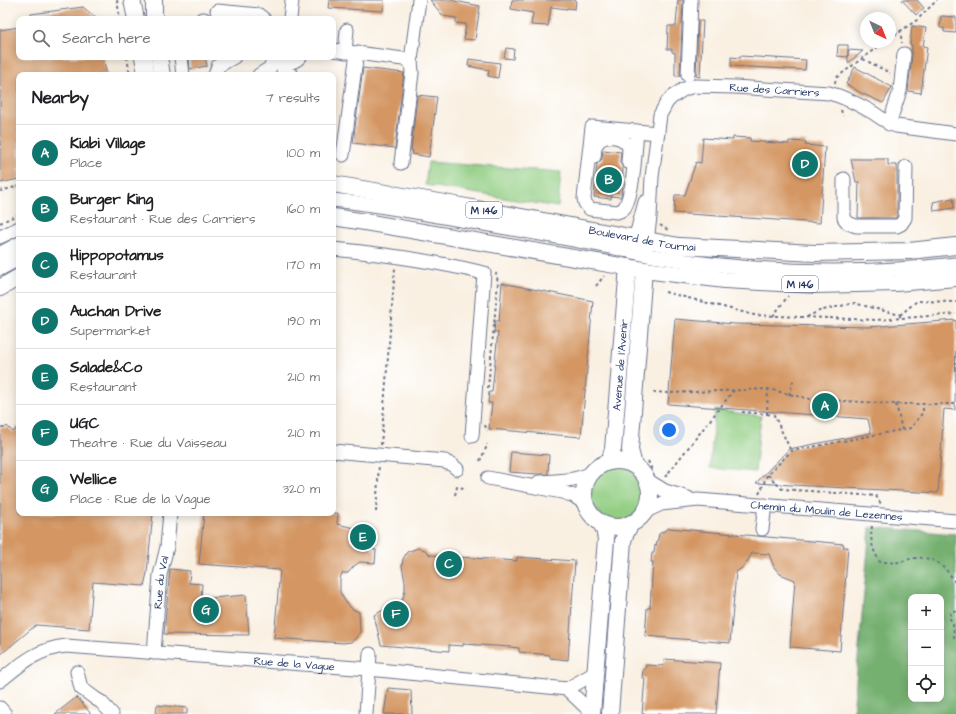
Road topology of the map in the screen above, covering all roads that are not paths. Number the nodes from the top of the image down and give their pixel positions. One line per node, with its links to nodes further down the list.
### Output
1 (132, 0): 7 (main road)
2 (154, 0): 8 (main road)
3 (292, 0): 10 (street)
4 (419, 0): 19 (street)
5 (691, 0): 26 (street)
6 (216, 11): 9 (street)
7 (135, 16)
8 (154, 16)
9 (260, 16)
10 (290, 16)
11 (347, 30): 12 (street)
12 (345, 52): 19 (street); 31 (street)
13 (904, 54): 27 (street)
14 (144, 60): 21 (main road)
15 (160, 60): 22 (main road)
16 (182, 60): 23 (street)
17 (229, 60): 24 (street)
18 (296, 60): 20 (street)
19 (411, 60): 32 (street)
20 (281, 67): 25 (street)
21 (146, 72)
22 (162, 72)
23 (184, 72)
24 (216, 72)
25 (264, 72)
26 (688, 75)
27 (889, 124): 29 (street, Rue des Carriers); 30 (street, Rue des Carriers)
28 (637, 132): 29 (street); 36 (street); 37 (street)
29 (658, 133): 45 (street, Rue des Carriers)
30 (956, 134)
31 (343, 155)
32 (401, 163)
33 (906, 167): 34 (street)
34 (844, 179)
35 (336, 185): 45 (main road, Boulevard de Tournai / M 146)
36 (585, 188): 37 (street); 37 (street)
37 (630, 191)
38 (336, 200): 45 (street)
39 (336, 218): 49 (main road, Boulevard de Tournai / M 146)
40 (16, 229): 41 (street)
41 (0, 237)
42 (956, 246): 45 (main road, Boulevard de Tournai / M 146)
43 (16, 247): 46 (main road)
44 (336, 249): 54 (street)
45 (641, 251): 48 (street); 49 (main road, Boulevard de Tournai / M 146); 51 (main road, Boulevard de Tournai / M 146); 57 (main road, Avenue de l'Avenir)
46 (0, 255)
47 (16, 261): 50 (street)
48 (956, 264)
49 (628, 267): 56 (main road, Avenue de l'Avenir)
50 (0, 269)
51 (956, 278)
52 (16, 279): 53 (main road)
53 (0, 288)
54 (472, 436)
55 (336, 451): 58 (street)
56 (608, 462): 57 (main road); 59 (main road)
57 (634, 465): 61 (main road)
58 (457, 469)
59 (592, 473): 62 (street); 65 (main road)
60 (488, 478): 62 (street)
61 (647, 480): 63 (street, Chemin du Moulin de Lezennes); 66 (main road)
62 (516, 483): 65 (street)
63 (698, 500): 64 (street, Chemin du Moulin de Lezennes); 66 (street, Chemin du Moulin de Lezennes)
64 (762, 500): 68 (street, Chemin du Moulin de Lezennes); 71 (street)
65 (587, 505): 69 (main road)
66 (644, 512): 70 (main road)
67 (170, 516): 72 (street, Rue du Val)
68 (956, 521)
69 (600, 522): 70 (main road); 76 (main road)
70 (631, 523): 84 (main road)
71 (762, 529)
72 (154, 653): 74 (street, Rue de la Vague); 77 (street, Rue de la Vague)
73 (370, 654): 74 (street)
74 (369, 669): 78 (street, Rue de la Vague); 82 (street)
75 (77, 672): 81 (street)
76 (595, 673): 78 (street); 83 (main road)
77 (1, 677)
78 (567, 688): 83 (street)
79 (0, 708): 80 (street)
80 (5, 714)
81 (112, 714)
82 (366, 714)
83 (592, 714)
84 (610, 714)

